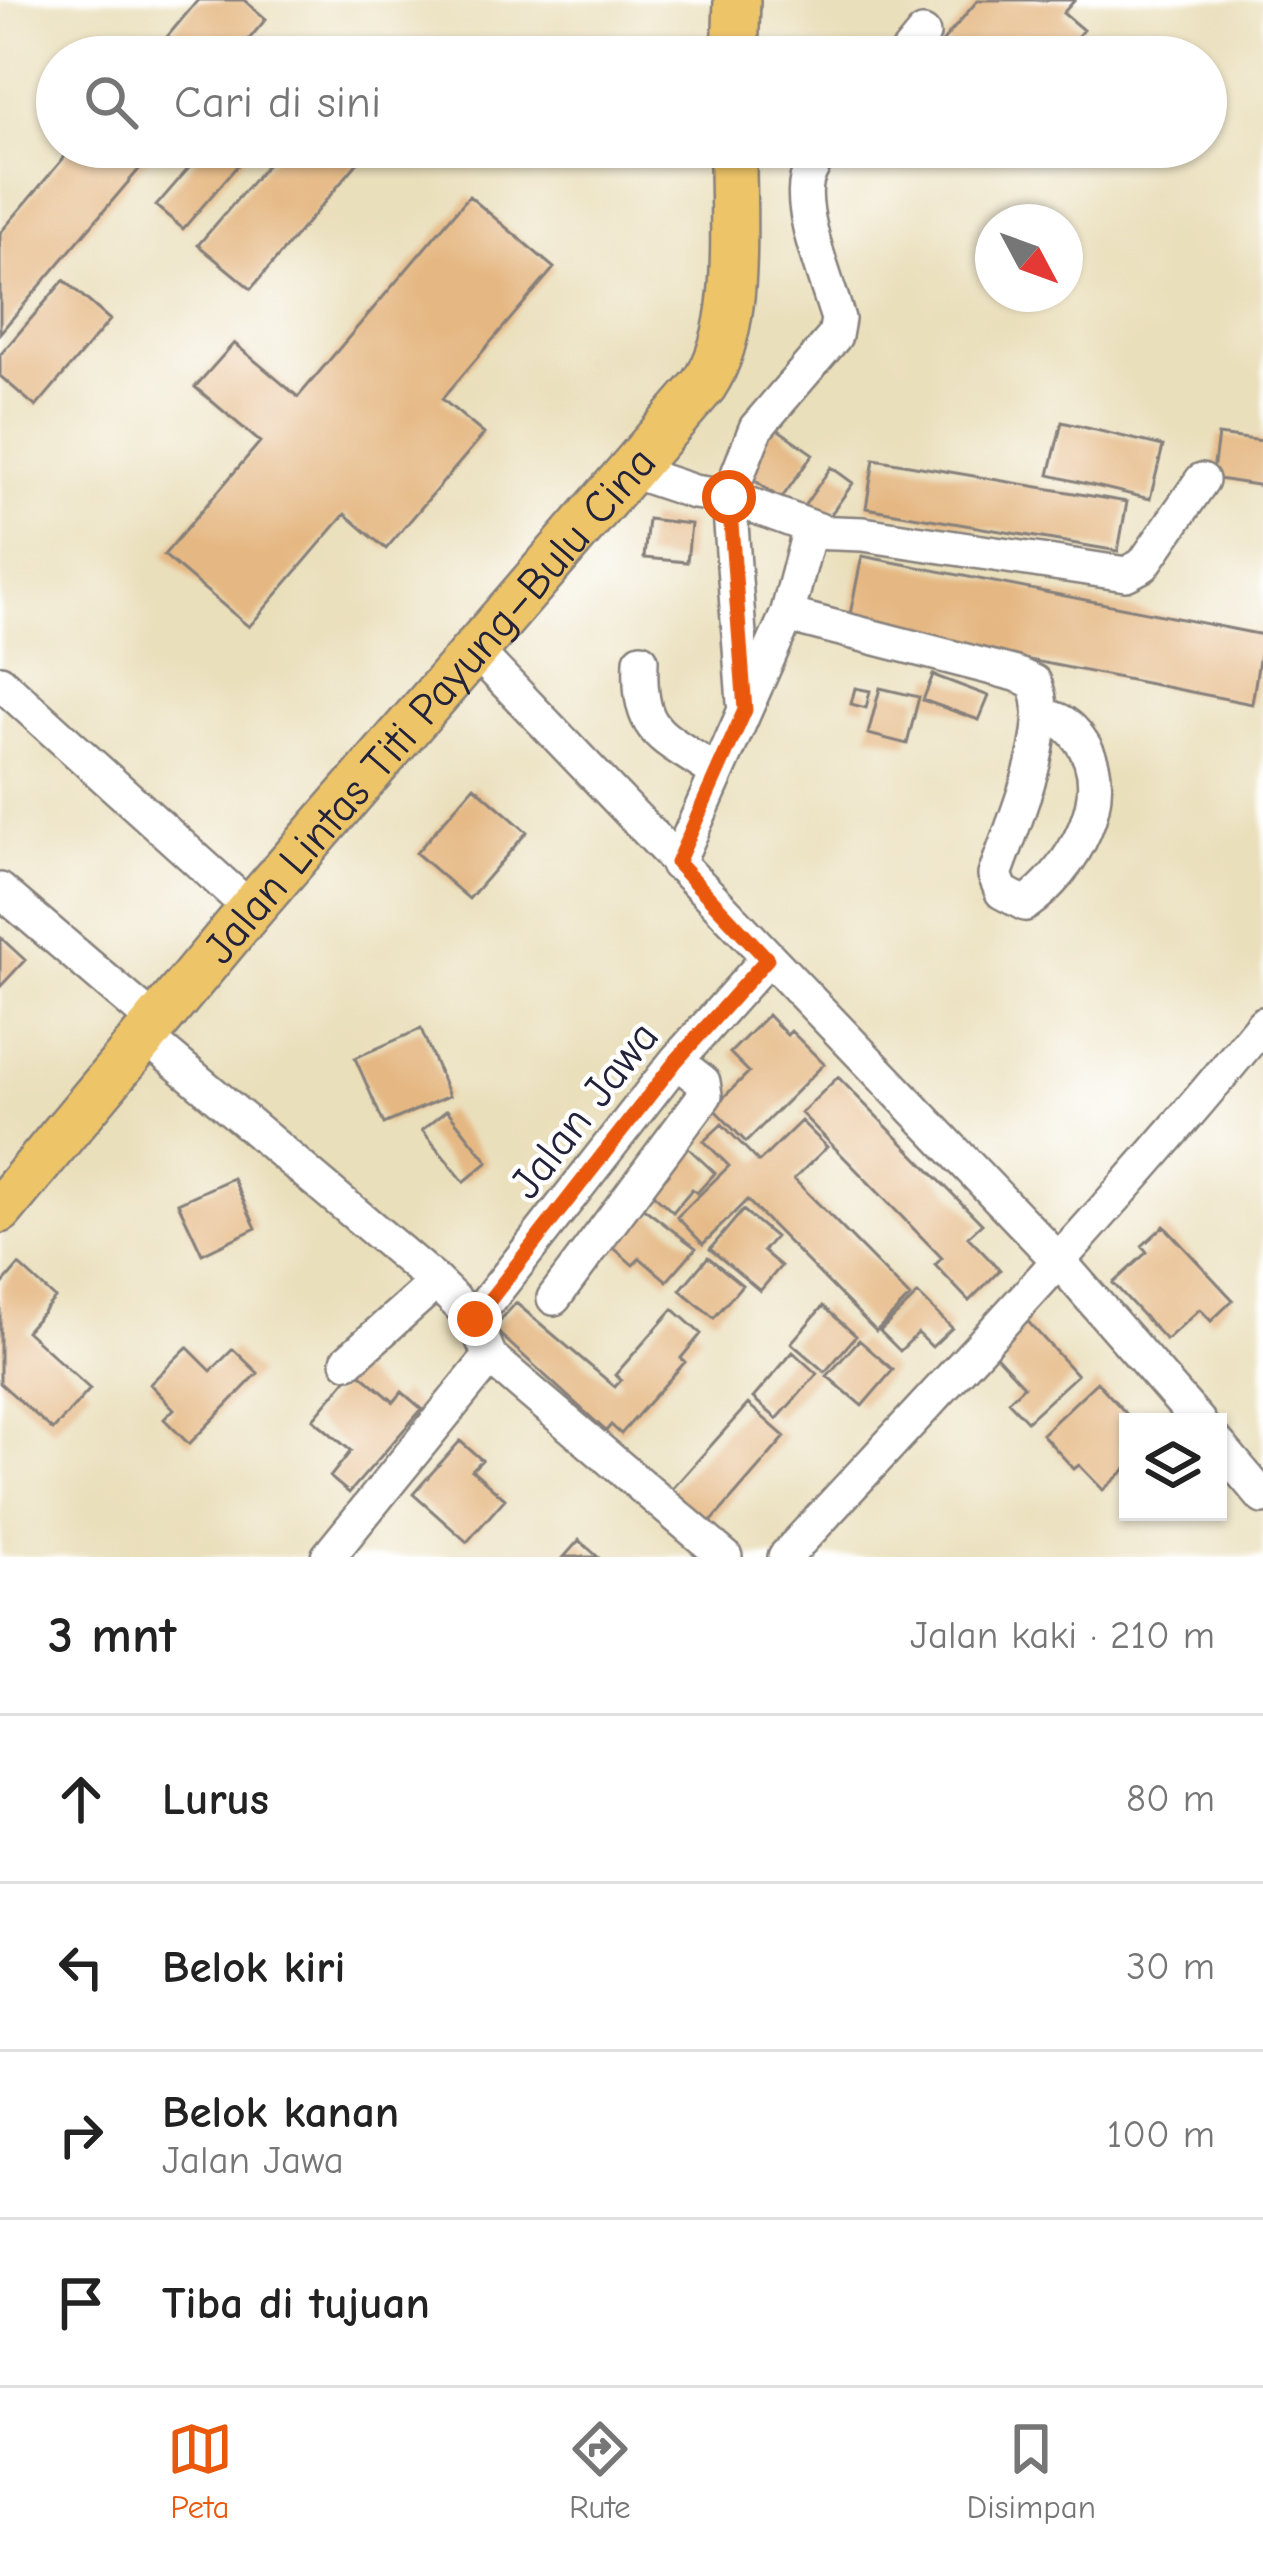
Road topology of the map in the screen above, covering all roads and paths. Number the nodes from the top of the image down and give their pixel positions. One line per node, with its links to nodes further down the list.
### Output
1 (736, 0): 2 (main road)
2 (735, 36)
3 (733, 168): 5 (main road, Jalan Lintas Titi Payung–Bulu Cina)
4 (811, 168): 7 (street)
5 (631, 472): 7 (street); 10 (main road, Jalan Lintas Titi Payung–Bulu Cina)
6 (1202, 481): 8 (street)
7 (729, 497): 8 (street); 13 (street)
8 (819, 530): 9 (street)
9 (787, 615): 13 (street); 14 (street)
10 (476, 650): 16 (street); 18 (main road, Jalan Lintas Titi Payung–Bulu Cina)
11 (641, 660): 15 (street)
12 (0, 682): 18 (street)
13 (745, 710): 15 (street)
14 (1041, 716): 14 (street)
15 (717, 773): 16 (street)
16 (677, 863): 19 (street)
17 (0, 890): 21 (street)
18 (251, 908): 21 (main road, Jalan Lintas Titi Payung–Bulu Cina)
19 (767, 959): 22 (street, Jalan Jawa); 24 (street)
20 (1263, 1024): 24 (street)
21 (152, 1031): 23 (main road, Jalan Lintas Titi Payung–Bulu Cina); 25 (street)
22 (676, 1061): 26 (street); 27 (street, Jalan Jawa)
23 (0, 1210)
24 (1059, 1261): 30 (street); 35 (street)
25 (436, 1282): 27 (street); 29 (street)
26 (554, 1298)
27 (475, 1319): 28 (street)
28 (490, 1357): 33 (street); 34 (street)
29 (348, 1361)
30 (1191, 1413)
31 (1227, 1455): 32 (street)
32 (1263, 1497)
33 (328, 1557)
34 (725, 1557)
35 (785, 1557)

